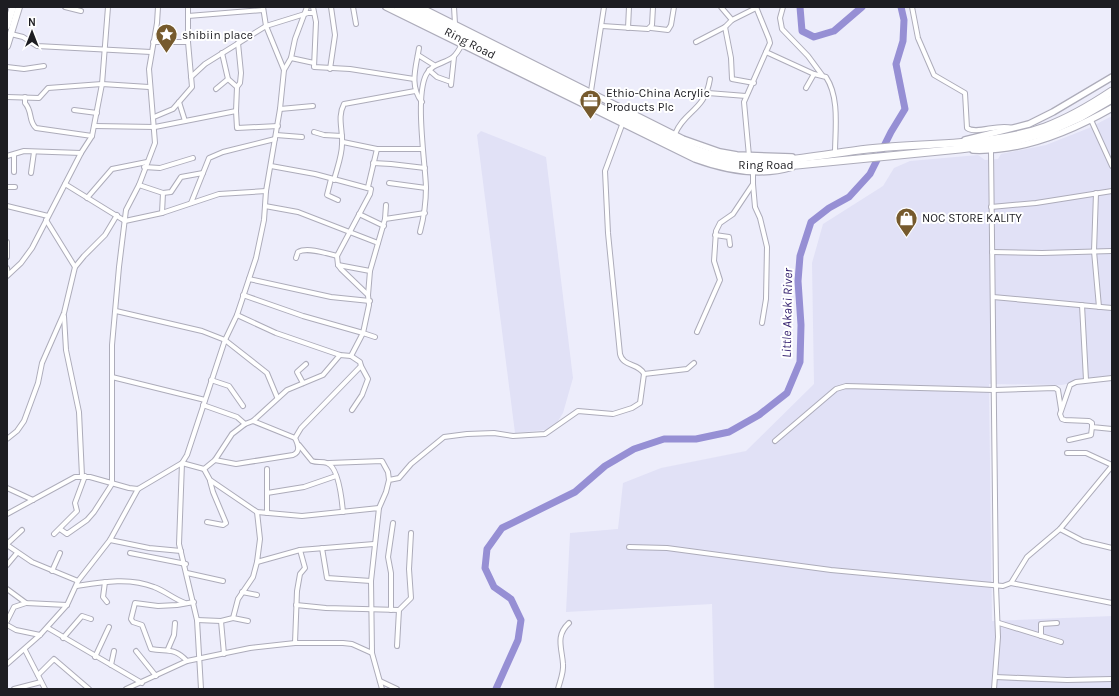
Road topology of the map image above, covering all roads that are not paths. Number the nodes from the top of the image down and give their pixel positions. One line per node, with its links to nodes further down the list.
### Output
1 (14, 7): 32 (main road); 38 (main road)
2 (65, 7): 25 (street)
3 (108, 7): 45 (street)
4 (158, 7): 39 (street)
5 (188, 7): 28 (street)
6 (307, 7): 27 (street)
7 (313, 7): 26 (street)
8 (331, 7): 57 (street)
9 (353, 7): 30 (street)
10 (386, 7): 43 (street)
11 (398, 7): 115 (highway, Ring Road)
12 (409, 7): 115 (highway, Ring Road)
13 (420, 7): 24 (street)
14 (454, 7): 31 (street)
15 (604, 7): 34 (street)
16 (629, 7): 36 (street)
17 (654, 7): 37 (street)
18 (674, 7): 37 (street)
19 (721, 7): 29 (street)
20 (756, 7): 29 (street); 48 (street)
21 (783, 7): 61 (street)
22 (912, 7): 96 (street)
23 (263, 8): 28 (street); 33 (street)
24 (429, 9): 31 (street)
25 (81, 11)
26 (314, 13): 27 (street); 53 (street)
27 (304, 14): 33 (street); 52 (street)
28 (188, 16): 40 (street)
29 (732, 20): 35 (street)
30 (356, 24)
31 (455, 24): 74 (street)
32 (7, 26)
33 (266, 26): 42 (street); 58 (street)
34 (602, 26): 36 (street); 74 (street)
35 (725, 27): 41 (street); 67 (street)
36 (628, 28): 37 (street)
37 (651, 28)
38 (10, 34): 44 (main road); 45 (street)
39 (153, 42): 40 (street); 47 (street)
40 (188, 42): 62 (street)
41 (696, 42)
42 (238, 43): 49 (street); 70 (street)
43 (462, 44): 51 (street); 92 (street)
44 (7, 46)
45 (105, 48): 47 (street); 68 (street)
46 (419, 48): 50 (street)
47 (151, 52): 69 (street)
48 (766, 52): 60 (street); 67 (street)
49 (222, 54): 62 (street); 64 (street)
50 (418, 55): 55 (street); 65 (street)
51 (454, 57): 55 (street); 59 (street)
52 (291, 58): 53 (street); 58 (street)
53 (314, 63): 57 (street)
54 (44, 66): 56 (street)
55 (434, 66): 59 (street)
56 (7, 67)
57 (330, 68): 65 (street)
58 (284, 70): 86 (street)
59 (429, 70): 82 (street)
60 (814, 74): 61 (street); 71 (street)
61 (822, 75): 110 (street)
62 (191, 76): 81 (street)
63 (1112, 77): 96 (street)
64 (228, 79): 70 (street); 72 (street)
65 (414, 79): 73 (street)
66 (710, 79): 76 (street)
67 (754, 83): 78 (street)
68 (102, 84): 69 (street); 77 (street); 88 (street)
69 (149, 87): 89 (street)
70 (237, 87): 87 (street)
71 (806, 88)
72 (216, 89)
73 (415, 91): 82 (street); 100 (street)
74 (591, 91): 98 (street)
75 (1112, 91): 104 (highway, Ring Road)
76 (708, 93): 78 (street); 98 (street)
77 (25, 96): 79 (street); 99 (street)
78 (746, 96): 113 (street)
79 (7, 97)
80 (1112, 99): 104 (highway, Ring Road)
81 (179, 102): 89 (street); 90 (street)
82 (422, 102): 106 (street)
83 (312, 106): 86 (street)
84 (1112, 108): 91 (street)
85 (74, 110): 88 (street)
86 (280, 110): 94 (street)
87 (236, 111): 90 (street); 94 (street)
88 (97, 113): 93 (street)
89 (154, 117): 95 (street)
90 (185, 120): 95 (street)
91 (1091, 120): 107 (street); 119 (street)
92 (622, 125): 124 (street); 192 (street)
93 (95, 126): 95 (street); 99 (street)
94 (278, 126): 101 (street)
95 (155, 127): 116 (street)
96 (1014, 129): 104 (street)
97 (314, 132): 100 (street)
98 (674, 134): 113 (street)
99 (92, 136): 109 (street)
100 (342, 136): 103 (street)
101 (276, 137): 102 (street); 118 (street); 123 (street)
102 (302, 138)
103 (343, 142): 105 (street); 126 (street)
104 (959, 146): 107 (street); 110 (highway, Ring Road); 115 (highway, Ring Road)
105 (377, 149): 106 (street); 117 (street)
106 (422, 149): 121 (street)
107 (991, 151): 145 (street)
108 (34, 152): 109 (street); 111 (street); 125 (street)
109 (81, 153): 128 (street)
110 (834, 154): 115 (highway, Ring Road)
111 (14, 155): 112 (street); 122 (street)
112 (7, 156)
113 (749, 156): 115 (street)
114 (193, 158): 120 (street)
115 (796, 161): 124 (street)
116 (147, 162): 120 (street); 139 (street)
117 (372, 164): 121 (street); 132 (street)
118 (271, 166): 126 (street); 135 (street)
119 (1112, 166)
120 (144, 168): 130 (street)
121 (424, 168): 134 (street)
122 (14, 172)
123 (203, 172): 137 (street); 141 (street)
124 (753, 172): 129 (street)
125 (31, 173)
126 (333, 180): 132 (street); 140 (street)
127 (389, 183): 134 (street)
128 (65, 184): 139 (street); 150 (street)
129 (753, 184): 156 (street); 182 (street)
130 (139, 185): 137 (street); 152 (street)
131 (7, 187): 133 (street)
132 (368, 187): 148 (street)
133 (15, 188)
134 (426, 188): 146 (street)
135 (266, 191): 141 (street); 144 (street)
136 (1112, 191): 138 (street)
137 (163, 193): 147 (street)
138 (1096, 193): 145 (street); 160 (street)
139 (87, 198): 149 (street)
140 (338, 200)
141 (191, 203): 147 (street)
142 (386, 205): 151 (street)
143 (7, 206): 150 (street)
144 (265, 206): 154 (street); 171 (street)
145 (991, 207): 162 (street)
146 (425, 212): 151 (street); 155 (street)
147 (162, 213): 152 (street)
148 (359, 214): 153 (street); 154 (street)
149 (117, 215): 152 (street); 167 (street)
150 (47, 218): 167 (street); 170 (street)
151 (385, 219): 153 (street)
152 (125, 220): 179 (street)
153 (384, 226): 158 (street)
154 (349, 232): 158 (street); 163 (street)
155 (420, 232)
156 (715, 235): 159 (street); 183 (street)
157 (7, 242): 164 (street)
158 (378, 243): 169 (street)
159 (730, 245)
160 (1094, 251): 161 (street); 162 (street); 177 (street)
161 (1112, 251)
162 (992, 252): 174 (street)
163 (337, 256): 165 (street); 166 (street)
164 (7, 257)
165 (296, 258)
166 (338, 265): 169 (street); 172 (street)
167 (75, 267): 180 (street)
168 (7, 268): 170 (street)
169 (370, 271): 172 (street)
170 (7, 275)
171 (249, 279): 173 (street); 175 (street)
172 (368, 295): 175 (street)
173 (243, 296): 181 (street); 184 (street)
174 (992, 297): 176 (street); 198 (street)
175 (370, 301): 184 (street)
176 (1082, 305): 177 (street); 196 (street)
177 (1099, 307): 178 (street)
178 (1112, 308)
179 (116, 312): 186 (street); 193 (street)
180 (64, 313): 209 (street); 220 (street)
181 (237, 315): 186 (street); 187 (street)
182 (762, 323)
183 (697, 332)
184 (363, 333): 185 (street); 188 (street)
185 (375, 337)
186 (225, 340): 195 (street); 199 (street)
187 (340, 355): 188 (street); 197 (street)
188 (351, 356): 191 (street)
189 (694, 363): 192 (street)
190 (306, 364): 197 (street)
191 (361, 366): 203 (street); 208 (street)
192 (644, 374): 223 (street)
193 (112, 376): 200 (street); 224 (street)
194 (1112, 378): 196 (street)
195 (211, 380): 200 (street); 201 (street)
196 (1086, 380): 202 (street)
197 (303, 383): 199 (street)
198 (994, 390): 202 (street); 211 (street); 262 (street)
199 (277, 397): 204 (street)
200 (204, 402): 205 (street); 215 (street)
201 (243, 406)
202 (1061, 409): 206 (street)
203 (352, 410)
204 (253, 421): 205 (street); 208 (street)
205 (245, 424): 214 (street)
206 (1092, 427): 207 (street); 210 (street)
207 (1112, 428)
208 (295, 438): 212 (street)
209 (7, 439)
210 (1069, 440)
211 (775, 442)
212 (298, 444): 214 (street); 216 (street)
213 (1067, 453): 217 (street)
214 (215, 460): 219 (street)
215 (182, 463): 219 (street); 226 (street); 248 (street)
216 (328, 463): 221 (street); 223 (street)
217 (1112, 466): 237 (street)
218 (267, 469): 227 (street)
219 (204, 470): 222 (street)
220 (84, 476): 224 (street); 228 (street); 236 (street)
221 (336, 476): 227 (street); 231 (street)
222 (210, 480): 230 (street); 234 (street)
223 (389, 480): 229 (street)
224 (112, 484): 226 (street); 236 (street)
225 (7, 488): 228 (street)
226 (138, 488): 241 (street)
227 (267, 493): 232 (street)
228 (34, 500): 233 (street)
229 (379, 508): 231 (street); 242 (street)
230 (257, 512): 232 (street); 252 (street)
231 (343, 512): 232 (street)
232 (267, 513)
233 (7, 514)
234 (207, 522)
235 (393, 523): 274 (street)
236 (60, 529): 240 (street)
237 (1060, 529): 246 (street); 261 (street)
238 (22, 530): 243 (street)
239 (411, 533): 275 (street)
240 (54, 534)
241 (110, 540): 248 (street); 260 (street)
242 (374, 544): 245 (street); 258 (street)
243 (7, 545): 249 (street)
244 (629, 547): 262 (street)
245 (322, 548): 247 (street); 258 (street)
246 (1112, 548)
247 (300, 550): 252 (street); 272 (street)
248 (181, 551): 253 (street)
249 (17, 553): 254 (street); 255 (street)
250 (60, 553): 255 (street)
251 (130, 554): 253 (street)
252 (257, 562): 264 (street)
253 (186, 564): 256 (street)
254 (7, 565)
255 (52, 571): 260 (street)
256 (188, 573): 257 (street); 267 (street)
257 (222, 581)
258 (371, 581): 273 (street)
259 (106, 582): 260 (street); 266 (street); 269 (street)
260 (78, 583): 271 (street)
261 (1011, 583): 262 (street); 270 (street)
262 (996, 586): 284 (street)
263 (7, 588): 268 (street)
264 (242, 592): 265 (street); 276 (street)
265 (257, 595)
266 (107, 602)
267 (194, 602): 269 (street); 278 (street)
268 (26, 603): 271 (street); 279 (street)
269 (185, 603): 295 (street)
270 (1112, 603)
271 (67, 605): 288 (street)
272 (296, 605): 273 (street); 293 (street)
273 (371, 610): 274 (street); 299 (street)
274 (391, 610): 275 (street)
275 (399, 610): 294 (street)
276 (233, 618): 280 (street); 281 (street)
277 (91, 619): 291 (street)
278 (197, 620): 280 (street); 302 (street)
279 (7, 621)
280 (221, 621): 300 (street)
281 (248, 621)
282 (175, 623): 295 (street)
283 (569, 623): 320 (street)
284 (999, 623): 290 (street); 308 (street)
285 (1057, 623): 290 (street)
286 (7, 625): 289 (street)
287 (109, 627): 301 (street)
288 (48, 628): 289 (street); 291 (street)
289 (40, 635): 296 (street)
290 (1041, 636): 292 (street)
291 (63, 638): 301 (street)
292 (1061, 642)
293 (295, 643): 299 (street); 300 (street)
294 (397, 646)
295 (168, 649): 303 (street)
296 (25, 650): 304 (street); 306 (street)
297 (114, 651): 305 (street)
298 (136, 651): 307 (street)
299 (372, 653): 310 (street)
300 (224, 654): 302 (street)
301 (95, 657): 305 (street)
302 (199, 659): 303 (street); 317 (street)
303 (187, 661): 307 (street)
304 (8, 662)
305 (111, 666): 312 (street)
306 (38, 675): 311 (street); 315 (street)
307 (156, 676): 312 (street)
308 (995, 677): 309 (street); 321 (street)
309 (1112, 679)
310 (379, 681): 318 (street); 319 (street)
311 (41, 682): 313 (street); 314 (street)
312 (142, 683): 316 (street)
313 (14, 689)
314 (45, 689)
315 (89, 689)
316 (126, 689)
317 (201, 689)
318 (382, 689)
319 (397, 689)
320 (558, 689)
321 (994, 689)

